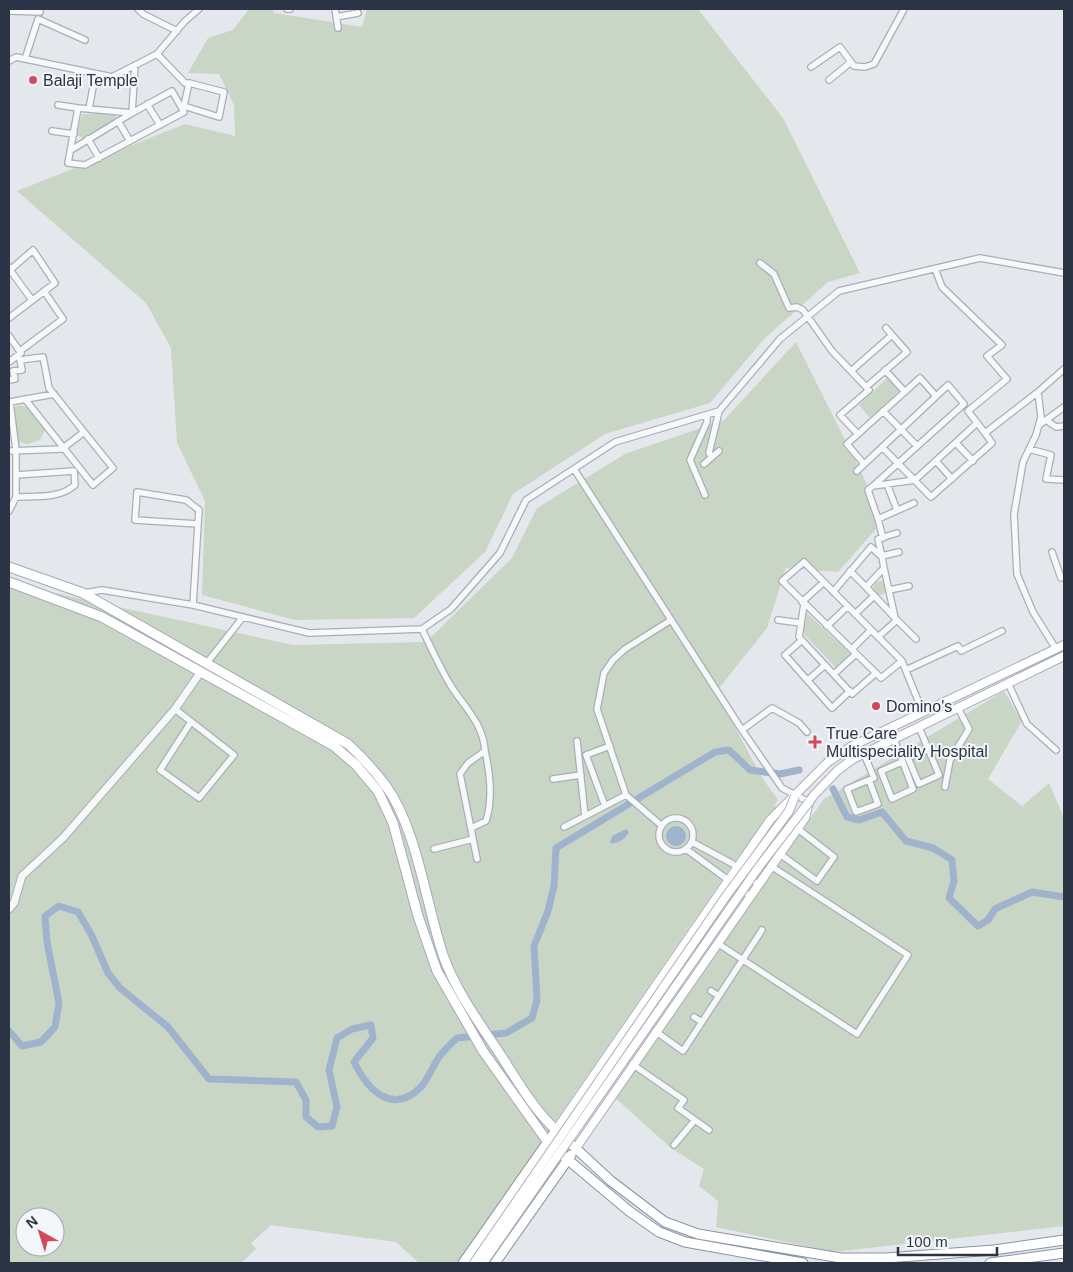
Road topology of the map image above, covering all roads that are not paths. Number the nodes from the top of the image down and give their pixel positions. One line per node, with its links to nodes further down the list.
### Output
1 (138, 9): 11 (street)
2 (199, 9): 11 (street)
3 (335, 9): 8 (street)
4 (904, 9): 16 (street)
5 (41, 10): 6 (street); 9 (street)
6 (9, 11)
7 (358, 13): 8 (street)
8 (336, 17): 10 (street)
9 (38, 19): 12 (street); 14 (street)
10 (338, 28)
11 (177, 31): 13 (street)
12 (85, 40)
13 (157, 54): 17 (street); 20 (street)
14 (25, 59): 15 (street); 17 (street)
15 (9, 61)
16 (851, 62): 18 (street); 19 (street)
17 (135, 65): 26 (street)
18 (811, 67)
19 (828, 80)
20 (188, 83): 20 (street)
21 (92, 87): 25 (street)
22 (148, 104): 26 (street); 28 (street); 28 (street)
23 (58, 105): 24 (street)
24 (78, 108): 25 (street); 30 (street)
25 (89, 109): 26 (street)
26 (132, 112): 27 (street)
27 (118, 121): 31 (street); 32 (street)
28 (160, 125): 32 (street)
29 (52, 131): 30 (street)
30 (74, 134): 33 (street)
31 (88, 139): 33 (street); 34 (street)
32 (130, 141): 34 (street)
33 (71, 150): 34 (street)
34 (99, 158)
35 (760, 262): 41 (street)
36 (9, 268): 39 (street); 40 (street)
37 (935, 268): 38 (street); 41 (street); 63 (street)
38 (1064, 273)
39 (44, 291): 40 (street); 46 (street)
40 (32, 300): 42 (street)
41 (808, 316): 50 (street); 61 (street)
42 (9, 318)
43 (886, 328): 44 (street)
44 (892, 335): 49 (street); 50 (street)
45 (9, 336): 46 (street)
46 (20, 351): 47 (street)
47 (9, 362)
48 (1064, 369): 54 (street)
49 (885, 370): 52 (street); 53 (street)
50 (851, 371): 52 (street)
51 (9, 380): 55 (street)
52 (866, 387): 70 (street)
53 (905, 392): 56 (street); 62 (street)
54 (1038, 392): 67 (street); 72 (street)
55 (54, 394): 57 (street); 71 (street)
56 (936, 396): 59 (street); 69 (street)
57 (25, 399): 58 (street); 75 (street)
58 (9, 402): 78 (street)
59 (964, 404): 63 (street); 74 (street)
60 (1064, 407): 65 (street)
61 (718, 411): 64 (street); 81 (street)
62 (883, 411): 69 (street); 86 (street)
63 (968, 411): 66 (street)
64 (707, 415): 88 (street); 96 (street)
65 (1046, 420): 67 (street); 68 (street)
66 (977, 423): 72 (street); 73 (street)
67 (1039, 426): 77 (street)
68 (1064, 426)
69 (901, 429): 74 (street); 76 (street)
70 (855, 431)
71 (84, 432): 75 (street); 87 (street)
72 (985, 433): 82 (street)
73 (956, 442): 82 (street); 83 (street)
74 (917, 446): 84 (street)
75 (64, 447): 78 (street); 87 (street)
76 (882, 447): 84 (street); 86 (street)
77 (1029, 449): 93 (street); 137 (street)
78 (16, 450): 79 (street); 90 (street)
79 (9, 451)
80 (719, 451): 81 (street)
81 (712, 457): 85 (street)
82 (973, 460): 91 (street)
83 (936, 461): 91 (street); 92 (street)
84 (898, 463): 92 (street); 95 (street)
85 (704, 464)
86 (864, 464): 89 (street)
87 (77, 469): 90 (street); 97 (street)
88 (574, 469): 126 (street); 130 (street)
89 (857, 471)
90 (16, 475): 97 (street)
91 (952, 479): 92 (street)
92 (915, 480): 94 (street)
93 (1064, 480)
94 (887, 484): 95 (street); 99 (street)
95 (873, 486): 101 (street)
96 (705, 495)
97 (16, 497): 100 (street)
98 (914, 503): 99 (street)
99 (897, 510): 101 (street)
100 (9, 511)
101 (878, 519): 104 (street)
102 (198, 524): 102 (street); 121 (street)
103 (897, 533): 104 (street)
104 (883, 538): 107 (street)
105 (899, 552): 107 (street)
106 (1052, 552): 111 (street)
107 (882, 557): 109 (street); 110 (street)
108 (9, 567): 118 (main road)
109 (884, 568): 115 (street); 116 (street)
110 (850, 571): 115 (street); 117 (street)
111 (1064, 577)
112 (9, 582): 144 (main road)
113 (824, 582): 117 (street); 120 (street); 120 (street)
114 (909, 586): 116 (street)
115 (866, 587): 119 (street)
116 (889, 590): 125 (street)
117 (833, 592): 122 (street)
118 (83, 593): 121 (street); 141 (main road)
119 (874, 596): 123 (street); 125 (street)
120 (803, 603): 128 (street); 129 (street)
121 (193, 605): 124 (street)
122 (848, 606): 123 (street); 129 (street)
123 (856, 614): 131 (street)
124 (242, 617): 130 (street); 141 (street)
125 (896, 619): 133 (street); 134 (street)
126 (671, 620): 156 (street); 160 (street)
127 (778, 620): 128 (street)
128 (801, 623): 135 (street)
129 (827, 626): 138 (street)
130 (422, 630): 163 (street)
131 (871, 630): 133 (street); 138 (street)
132 (1002, 630): 143 (street)
133 (878, 637): 140 (street)
134 (916, 639)
135 (802, 640): 142 (street); 147 (street)
136 (1064, 645): 137 (main road)
137 (1056, 649): 152 (main road)
138 (854, 652): 145 (street); 146 (street)
139 (1064, 656): 148 (main road)
140 (902, 661): 143 (street); 145 (street)
141 (206, 664): 203 (main road)
142 (825, 665): 146 (street); 147 (street)
143 (906, 670): 152 (street)
144 (200, 673): 151 (street); 205 (main road)
145 (876, 673): 149 (street)
146 (834, 674): 149 (street)
147 (808, 680): 149 (street)
148 (1008, 683): 150 (main road); 162 (street)
149 (850, 691)
150 (958, 708): 154 (main road); 171 (street)
151 (175, 709): 153 (street); 192 (street)
152 (923, 713): 154 (main road); 173 (main road)
153 (191, 722): 153 (street)
154 (928, 722): 155 (main road)
155 (918, 727): 158 (main road); 161 (street)
156 (742, 730): 157 (street); 173 (street)
157 (806, 732)
158 (894, 739): 164 (main road); 167 (street)
159 (577, 741): 166 (street)
160 (610, 746): 165 (street); 172 (street)
161 (928, 749): 161 (street)
162 (1056, 750)
163 (485, 751): 179 (street); 179 (street)
164 (864, 754): 170 (street); 174 (main road)
165 (586, 755): 166 (street); 175 (street)
166 (579, 757): 168 (street)
167 (902, 762): 167 (street)
168 (581, 775): 169 (street); 176 (street)
169 (553, 779)
170 (869, 780): 170 (street)
171 (945, 787)
172 (626, 795): 175 (street); 177 (street)
173 (795, 796): 174 (street); 188 (main road); 212 (main road, bridge)
174 (809, 802): 180 (main road); 213 (main road, bridge)
175 (605, 806): 176 (street)
176 (585, 816): 178 (street)
177 (662, 826): 182 (street); 184 (street)
178 (564, 827)
179 (471, 828): 181 (street)
180 (798, 829): 185 (main road); 185 (street)
181 (473, 839): 183 (street); 186 (street)
182 (692, 842): 184 (street); 188 (street)
183 (434, 849)
184 (686, 849): 189 (street)
185 (780, 854): 187 (main road)
186 (477, 859)
187 (771, 866): 190 (main road); 195 (street)
188 (736, 867): 189 (main road); 190 (street)
189 (728, 879): 191 (street); 203 (main road)
190 (758, 885): 191 (main road)
191 (750, 896): 194 (main road)
192 (9, 909)
193 (762, 930): 195 (street)
194 (717, 943): 195 (street); 200 (main road)
195 (742, 960): 197 (street)
196 (711, 991): 197 (street)
197 (719, 996): 199 (street)
198 (694, 1017): 199 (street)
199 (702, 1022): 200 (street)
200 (655, 1031): 201 (main road)
201 (632, 1064): 202 (street); 207 (main road)
202 (695, 1120): 204 (street); 206 (street)
203 (556, 1130): 205 (main road); 207 (main road)
204 (709, 1130)
205 (547, 1141): 208 (main road); 211 (main road)
206 (674, 1145)
207 (576, 1148): 208 (main road); 209 (main road)
208 (568, 1159): 214 (main road); 215 (main road)
209 (1064, 1240)
210 (1064, 1253): 217 (main road)
211 (463, 1263)
212 (474, 1263)
213 (483, 1263)
214 (495, 1263)
215 (803, 1263)
216 (990, 1263): 217 (main road)
217 (995, 1263)

